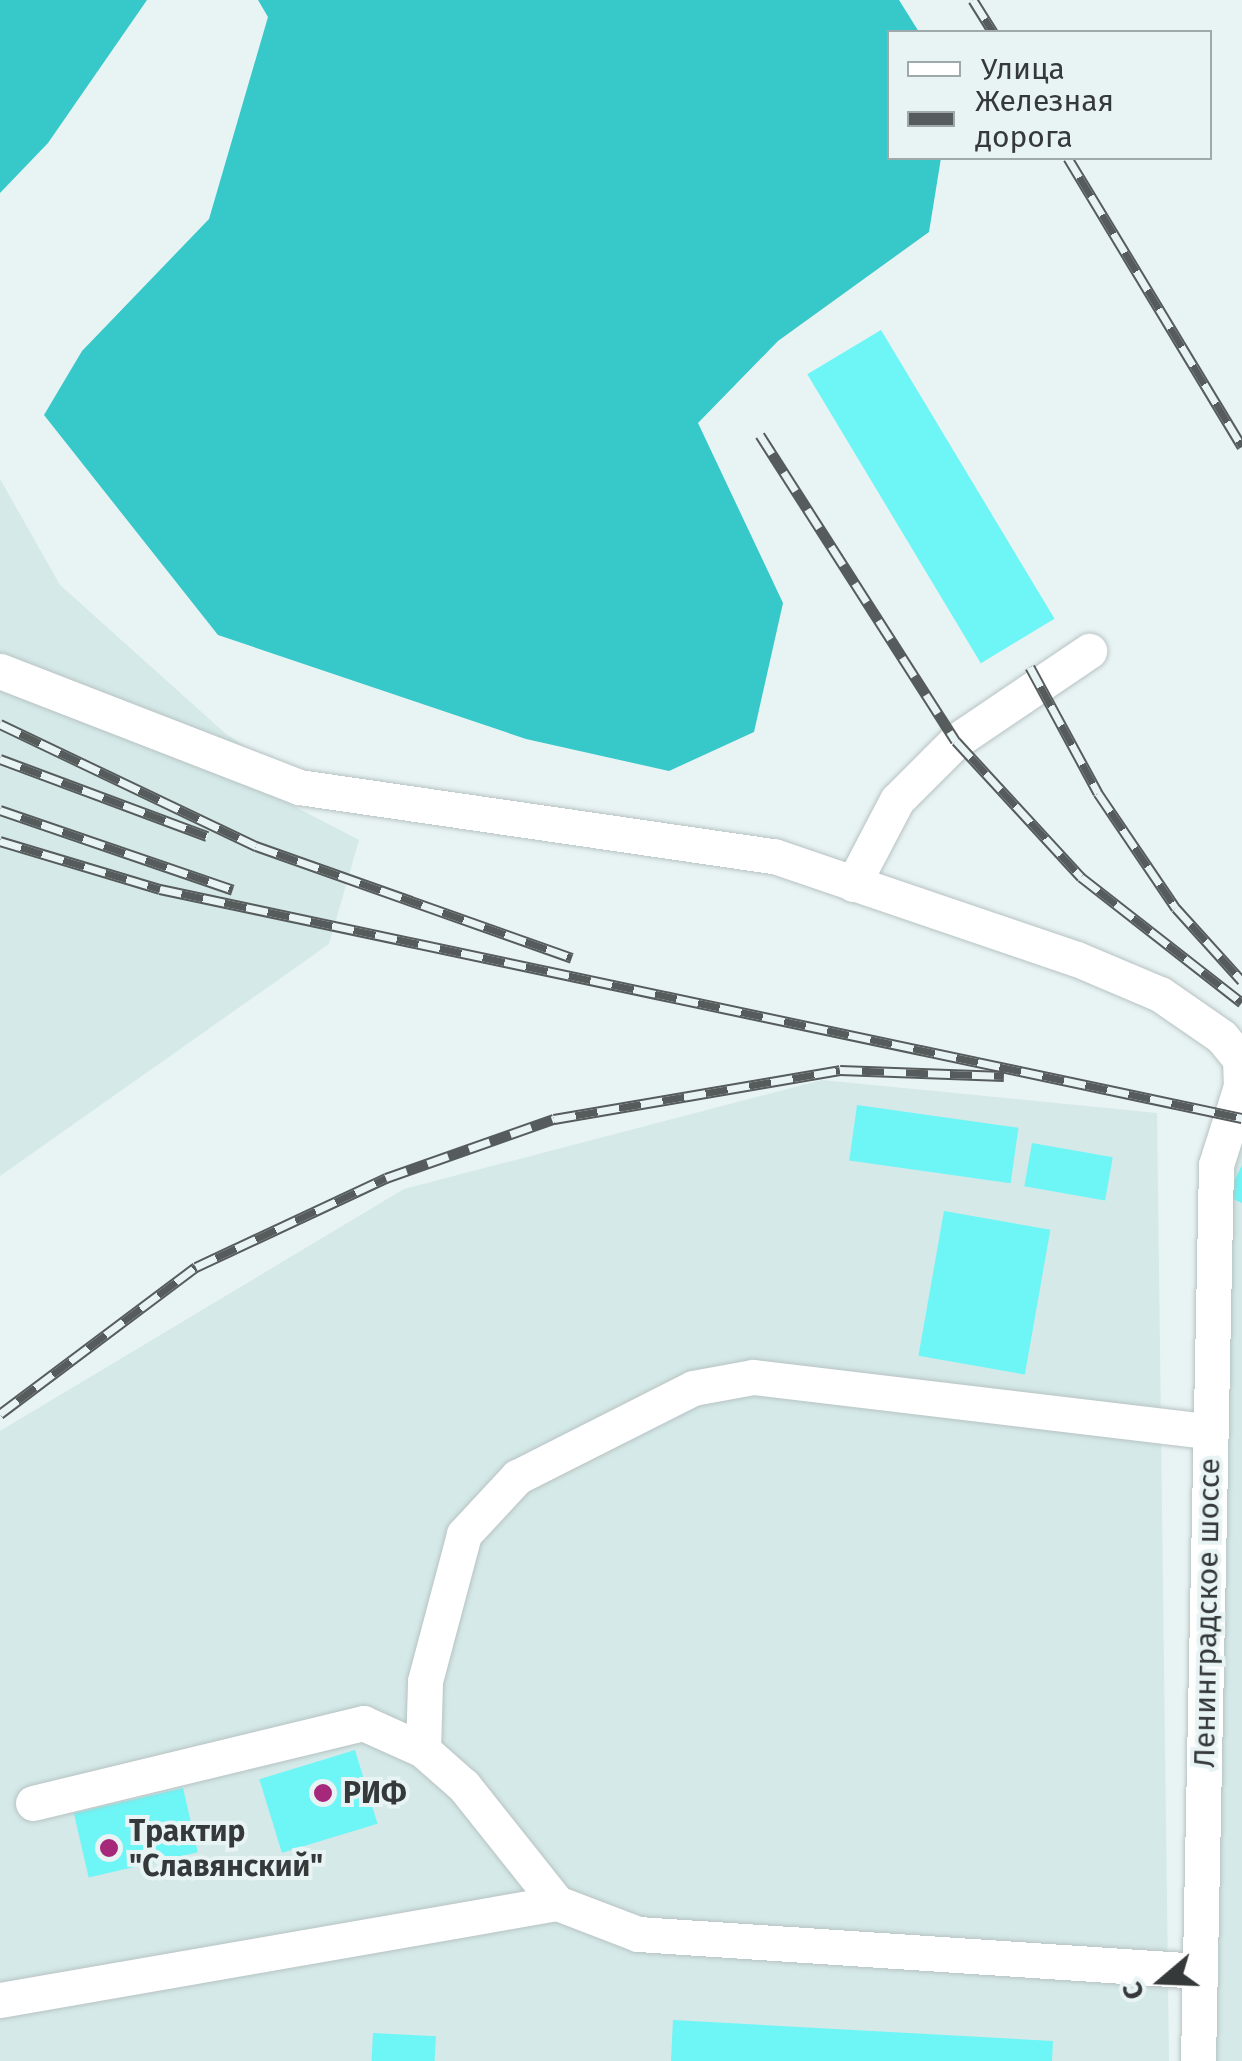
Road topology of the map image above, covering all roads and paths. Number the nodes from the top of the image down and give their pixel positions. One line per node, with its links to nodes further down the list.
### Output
1 (1089, 651): 3 (street)
2 (1, 676): 3 (street, Ленинградское шоссе)
3 (853, 884): 4 (street, Ленинградское шоссе)
4 (1211, 1432): 5 (street); 8 (street, Ленинградское шоссе)
5 (423, 1750): 6 (street); 7 (street)
6 (33, 1803)
7 (556, 1903): 8 (street); 9 (street)
8 (1200, 1971): 10 (street, Ленинградское шоссе)
9 (0, 2000)
10 (1198, 2061)

